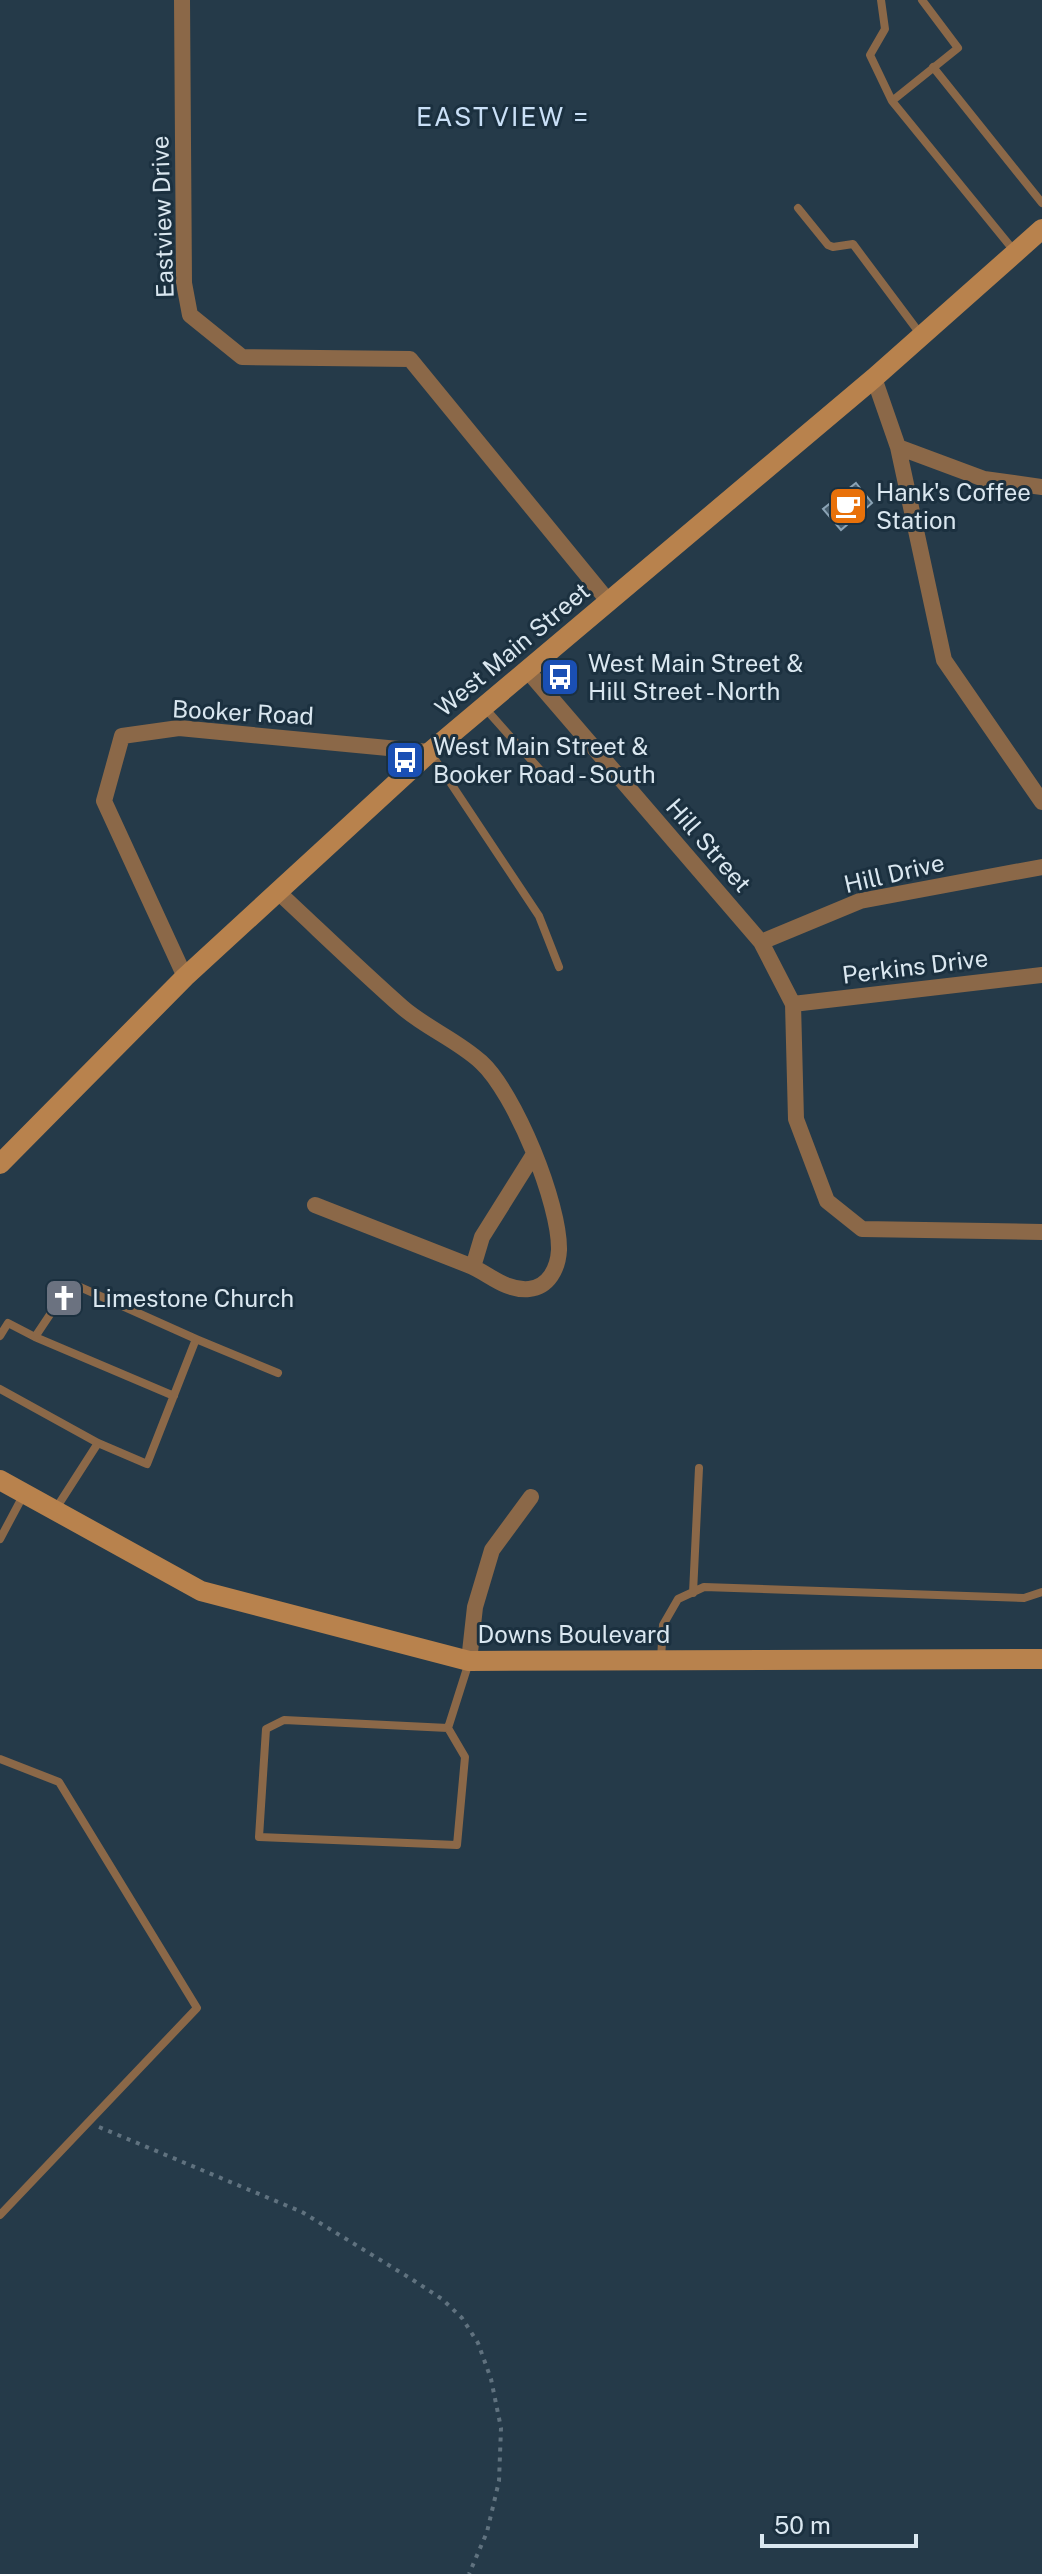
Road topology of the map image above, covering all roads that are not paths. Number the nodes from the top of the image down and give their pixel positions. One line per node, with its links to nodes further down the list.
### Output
1 (182, 0): 14 (street, Eastview Drive)
2 (881, 0): 5 (lane)
3 (922, 0): 4 (lane)
4 (933, 67): 5 (lane); 6 (lane)
5 (892, 101): 9 (lane)
6 (1042, 203)
7 (798, 208): 10 (lane)
8 (1042, 229): 9 (main road, West Main Street)
9 (1016, 252): 10 (main road, West Main Street)
10 (922, 336): 11 (main road, West Main Street)
11 (874, 378): 12 (street); 14 (main road, West Main Street)
12 (898, 447): 13 (street); 19 (street)
13 (1042, 487)
14 (609, 602): 15 (main road, West Main Street)
15 (527, 670): 16 (main road, West Main Street); 22 (street, Hill Street)
16 (484, 706): 17 (main road, West Main Street); 18 (lane)
17 (430, 752): 21 (main road, West Main Street); 23 (lane); 25 (street, Booker Road)
18 (550, 781)
19 (1042, 802)
20 (1042, 867): 22 (street, Hill Drive)
21 (277, 891): 25 (main road, West Main Street); 27 (street)
22 (761, 942): 26 (street, Hill Street)
23 (559, 967)
24 (1042, 975): 26 (street, Perkins Drive)
25 (185, 977): 28 (main road, West Main Street)
26 (793, 1004): 30 (street)
27 (534, 1154): 31 (street); 31 (street)
28 (0, 1164)
29 (315, 1205): 31 (street)
30 (1042, 1232)
31 (473, 1267)
32 (0, 1316): 33 (lane)
33 (8, 1323): 34 (lane); 35 (lane)
34 (0, 1336)
35 (35, 1337): 36 (lane); 39 (lane)
36 (196, 1339): 37 (lane); 39 (lane)
37 (278, 1373)
38 (0, 1389): 40 (lane)
39 (174, 1396): 40 (lane)
40 (98, 1443): 45 (lane)
41 (699, 1468): 48 (lane)
42 (0, 1480): 43 (main road, Downs Boulevard)
43 (24, 1494): 45 (main road, Downs Boulevard); 46 (lane)
44 (531, 1497): 51 (street)
45 (54, 1510): 51 (main road, Downs Boulevard)
46 (0, 1539)
47 (1042, 1592): 48 (lane)
48 (693, 1593): 50 (lane)
49 (1042, 1659): 50 (main road, Downs Boulevard)
50 (661, 1660): 51 (main road, Downs Boulevard)
51 (469, 1661): 52 (lane)
52 (448, 1728): 52 (lane)
53 (0, 1759): 54 (lane)
54 (0, 2215)

